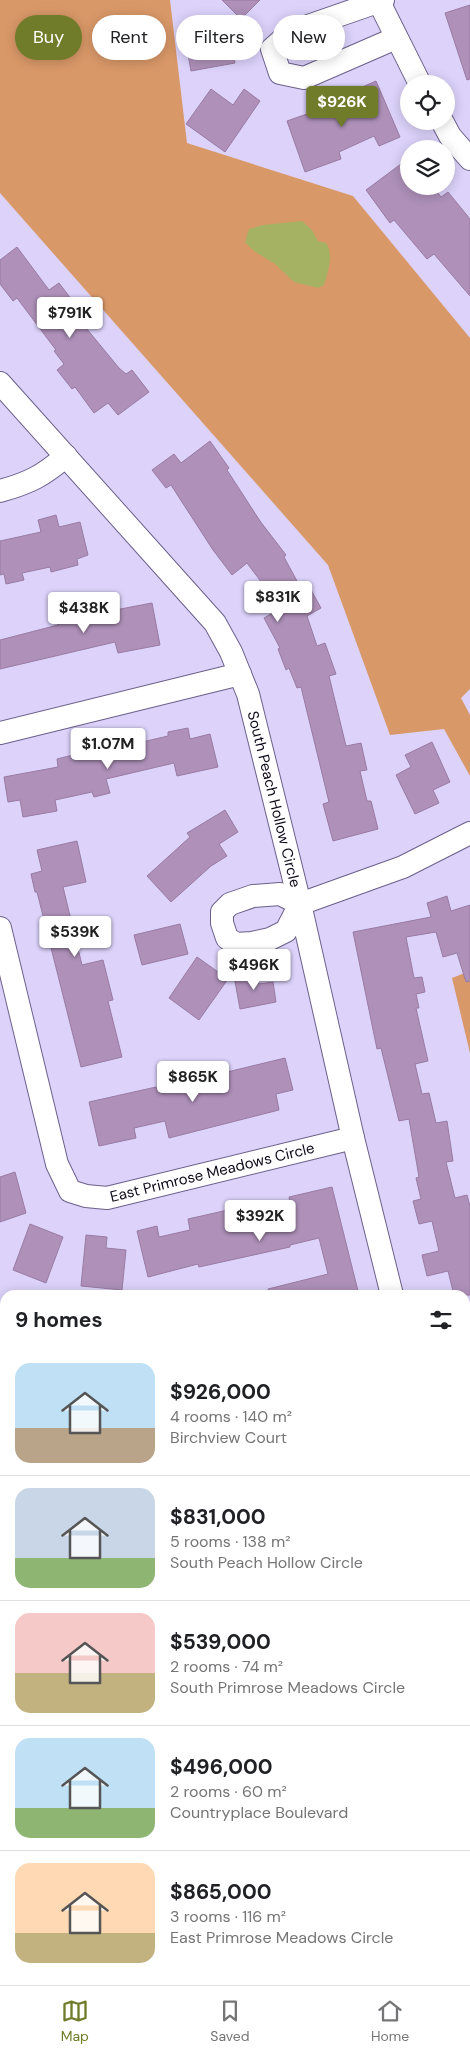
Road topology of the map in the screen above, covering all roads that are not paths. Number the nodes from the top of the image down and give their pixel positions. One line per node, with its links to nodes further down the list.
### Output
1 (380, 1): 2 (street); 2 (street)
2 (396, 38): 3 (street)
3 (415, 75)
4 (447, 130): 5 (street)
5 (470, 159)
6 (0, 383): 7 (street, South Peach Hollow Circle)
7 (66, 456): 8 (street); 9 (street, South Peach Hollow Circle)
8 (0, 491)
9 (240, 674): 10 (street); 12 (street, South Peach Hollow Circle)
10 (0, 733)
11 (470, 832): 12 (street)
12 (300, 904): 14 (street, South Peach Hollow Circle)
13 (0, 928): 14 (street, East Primrose Meadows Circle)
14 (353, 1138): 15 (street, South Peach Hollow Circle)
15 (391, 1290)

